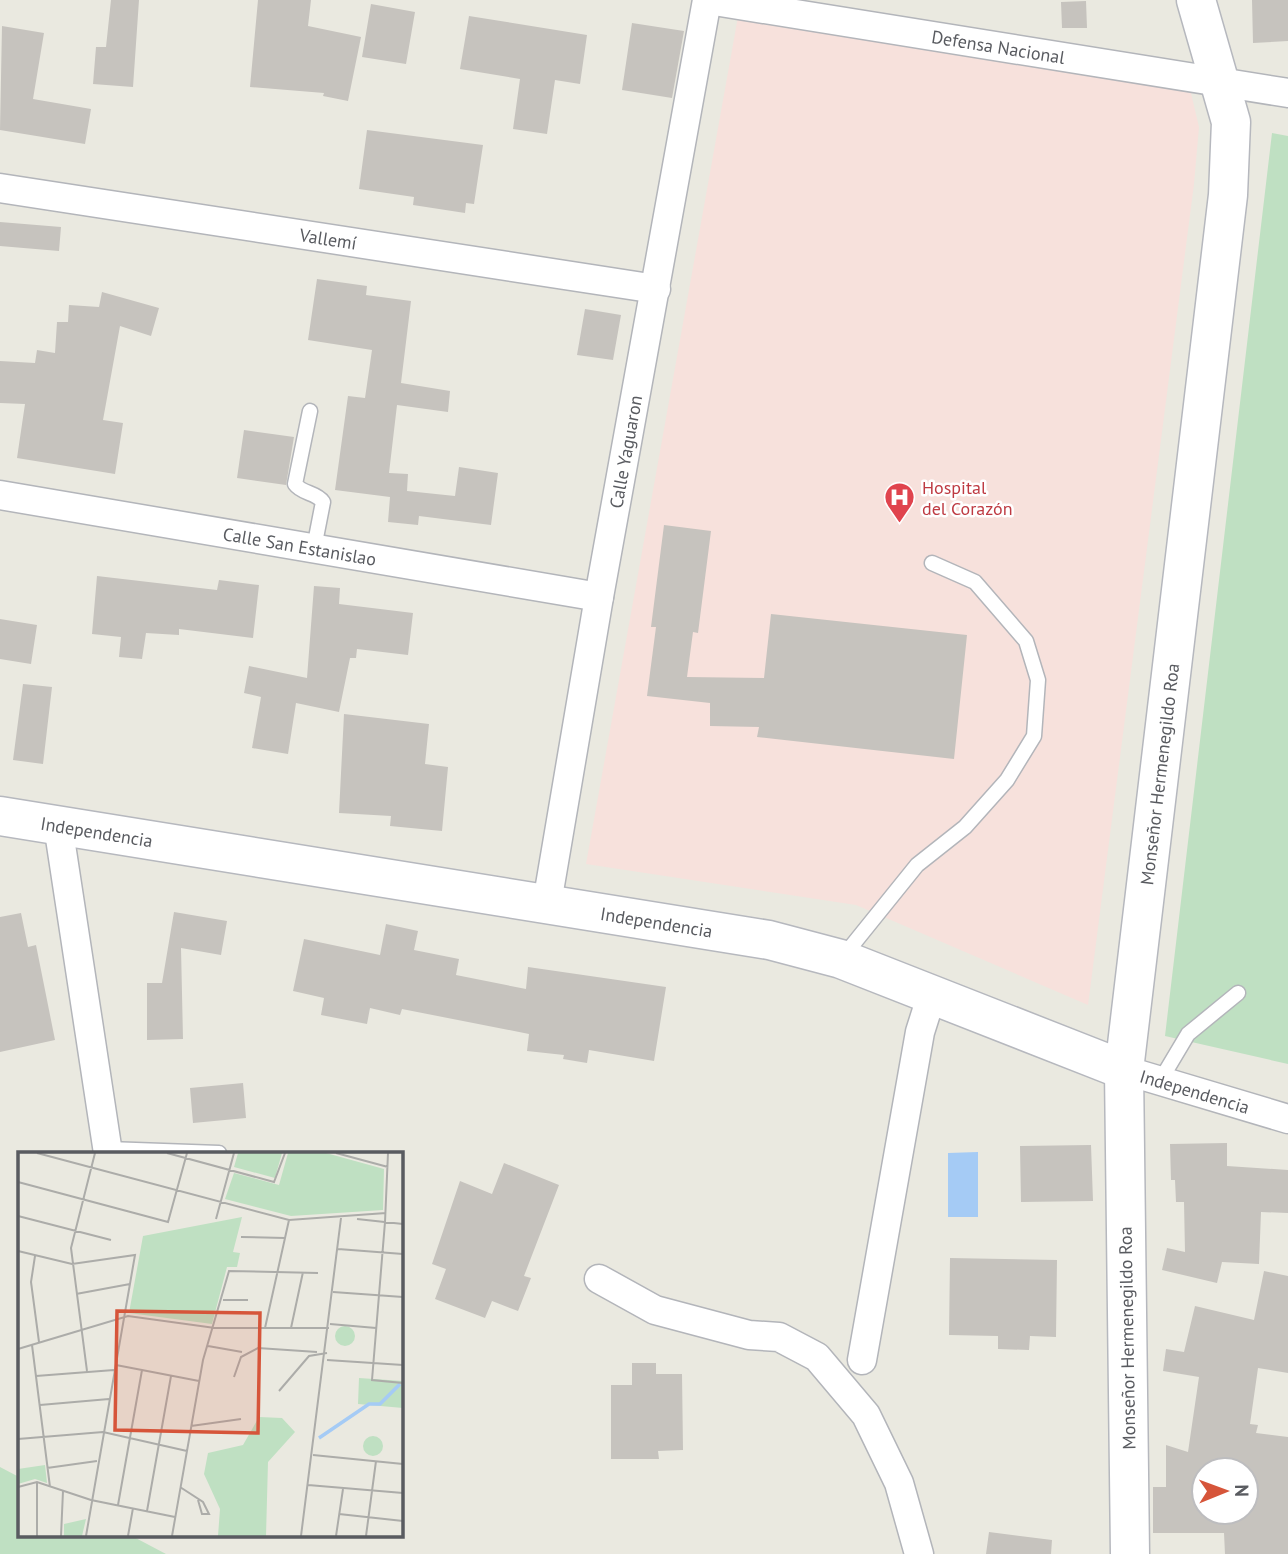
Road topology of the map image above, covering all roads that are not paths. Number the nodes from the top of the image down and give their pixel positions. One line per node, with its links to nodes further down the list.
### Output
1 (708, 0): 3 (street, Defensa Nacional); 6 (street, Calle Yaguaron)
2 (1196, 0): 3 (street, Monseñor Hermenegildo Roa)
3 (1221, 83): 4 (street, Defensa Nacional); 18 (street, Monseñor Hermenegildo Roa)
4 (1288, 93)
5 (0, 188): 6 (street, Vallemí)
6 (656, 289): 11 (street, Calle Yaguaron)
7 (310, 411): 9 (lane)
8 (0, 495): 9 (street, Calle San Estanislao)
9 (314, 548): 11 (street, Calle San Estanislao)
10 (932, 563): 15 (lane)
11 (599, 597): 14 (street, Calle Yaguaron)
12 (0, 816): 13 (street, Independencia)
13 (58, 825): 14 (street, Independencia); 21 (street)
14 (547, 903): 15 (street, Independencia)
15 (841, 959): 17 (street, Independencia)
16 (1238, 992): 19 (lane)
17 (932, 994): 18 (street, Independencia); 24 (street)
18 (1124, 1070): 19 (street, Independencia); 26 (street, Monseñor Hermenegildo Roa)
19 (1160, 1081): 20 (street, Independencia)
20 (1288, 1119)
21 (108, 1151): 22 (lane)
22 (164, 1152)
23 (599, 1279): 25 (street)
24 (862, 1360)
25 (919, 1554)
26 (1130, 1554)

